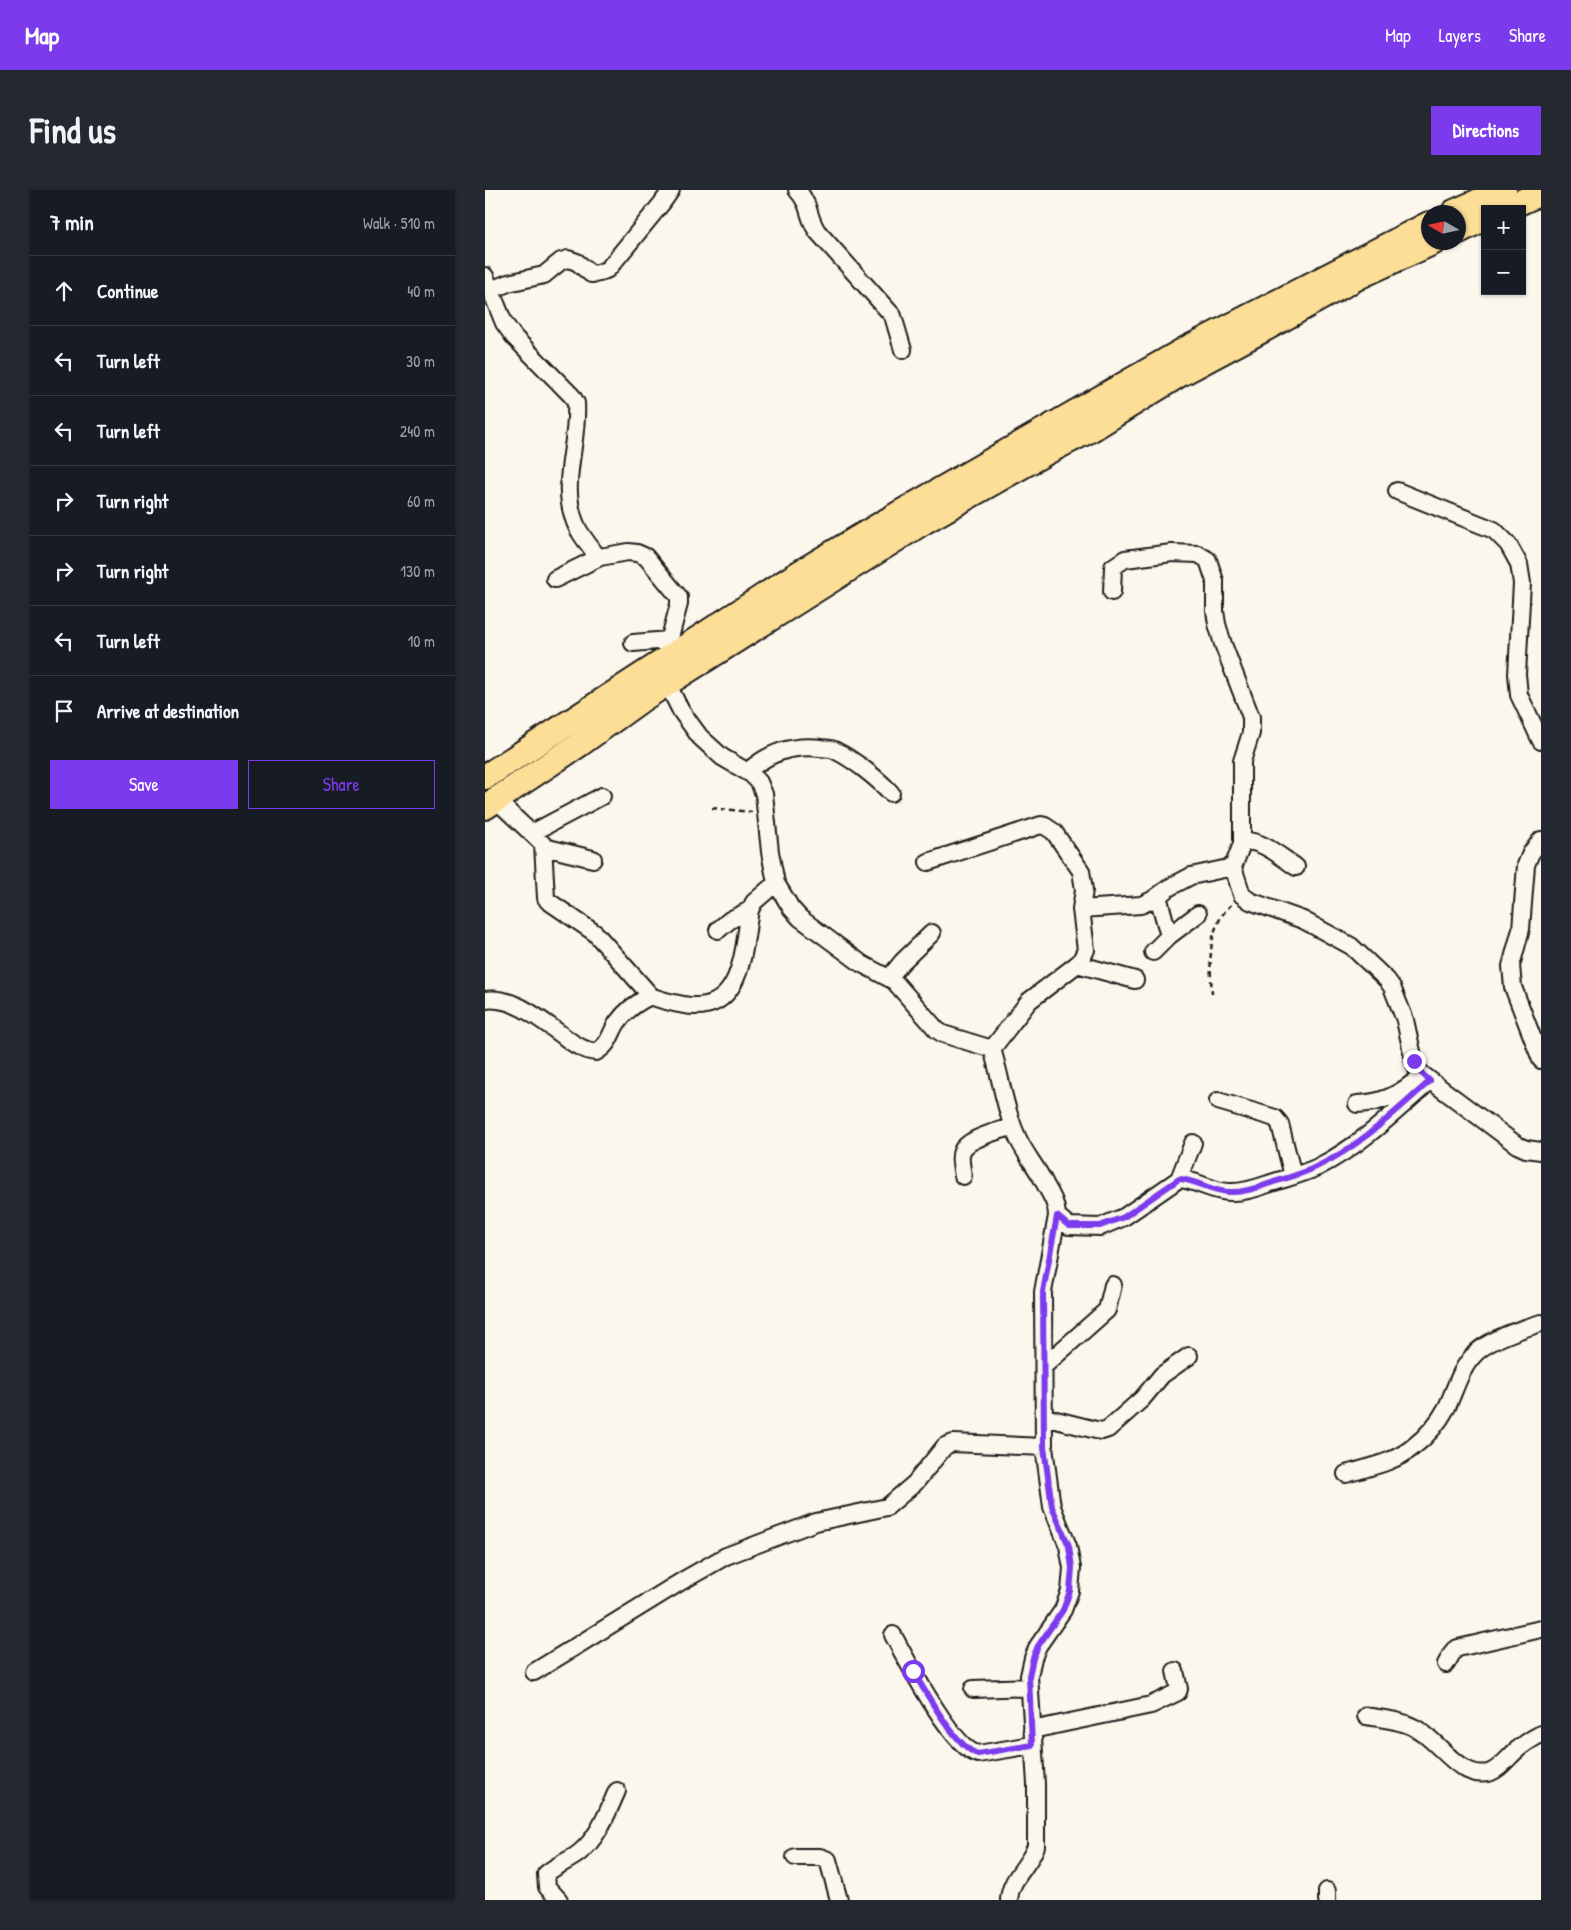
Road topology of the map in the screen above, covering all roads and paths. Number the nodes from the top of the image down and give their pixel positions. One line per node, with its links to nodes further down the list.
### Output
1 (671, 190): 11 (street)
2 (797, 190): 12 (street)
3 (1504, 190): 6 (highway)
4 (1541, 193): 5 (highway)
5 (1514, 205)
6 (1466, 207)
7 (1481, 220): 8 (highway)
8 (1466, 228)
9 (1421, 229): 13 (highway)
10 (1421, 248): 13 (highway)
11 (488, 283): 15 (street)
12 (903, 350)
13 (1166, 372): 19 (highway)
14 (1397, 491): 20 (street)
15 (600, 557): 16 (street); 19 (street)
16 (555, 578)
17 (1112, 592): 29 (street)
18 (633, 643): 19 (street)
19 (667, 661): 21 (street); 22 (highway); 25 (highway)
20 (1541, 741)
21 (747, 772): 23 (street); 27 (street)
22 (485, 777)
23 (891, 793)
24 (602, 796): 28 (street)
25 (490, 804): 28 (street)
26 (712, 808): 27 (path)
27 (766, 813): 36 (street)
28 (532, 834): 31 (street)
29 (1242, 840): 34 (street); 35 (street)
30 (1541, 840): 53 (street)
31 (544, 847): 32 (street); 50 (street)
32 (593, 859)
33 (928, 862): 39 (street)
34 (1233, 867): 37 (street); 38 (street)
35 (1295, 867)
36 (777, 883): 40 (street); 47 (street)
37 (1242, 895): 49 (path); 54 (street)
38 (1158, 896): 39 (street); 44 (street)
39 (1081, 909): 46 (street)
40 (750, 910): 42 (street); 50 (street)
41 (1198, 914): 44 (street)
42 (718, 930)
43 (932, 933): 47 (street)
44 (1169, 936): 45 (street)
45 (1153, 952)
46 (1077, 964): 48 (street); 52 (street)
47 (889, 978): 52 (street)
48 (1135, 980)
49 (1212, 994)
50 (651, 996): 51 (street)
51 (485, 1000)
52 (992, 1049): 57 (street)
53 (1541, 1060)
54 (1426, 1078): 56 (street); 59 (street); 61 (street)
55 (1218, 1101): 61 (street)
56 (1357, 1104)
57 (1013, 1127): 60 (street); 63 (street)
58 (1193, 1143): 62 (street)
59 (1541, 1150)
60 (963, 1176)
61 (1293, 1176): 62 (street)
62 (1179, 1179): 63 (street)
63 (1057, 1216): 67 (street)
64 (1113, 1286): 67 (street)
65 (1541, 1323): 70 (street)
66 (1189, 1356): 68 (street)
67 (1044, 1366): 68 (street)
68 (1044, 1417): 69 (street)
69 (1044, 1447): 75 (street); 76 (street)
70 (1346, 1474)
71 (1541, 1629): 73 (street)
72 (893, 1635): 80 (street)
73 (1446, 1664)
74 (1175, 1671): 80 (street)
75 (534, 1672)
76 (1030, 1687): 77 (street); 80 (street)
77 (973, 1689)
78 (1366, 1716): 79 (street)
79 (1541, 1734)
80 (1032, 1738): 85 (street)
81 (617, 1791): 83 (street)
82 (795, 1857): 84 (street)
83 (559, 1900)
84 (839, 1900)
85 (1009, 1900)

